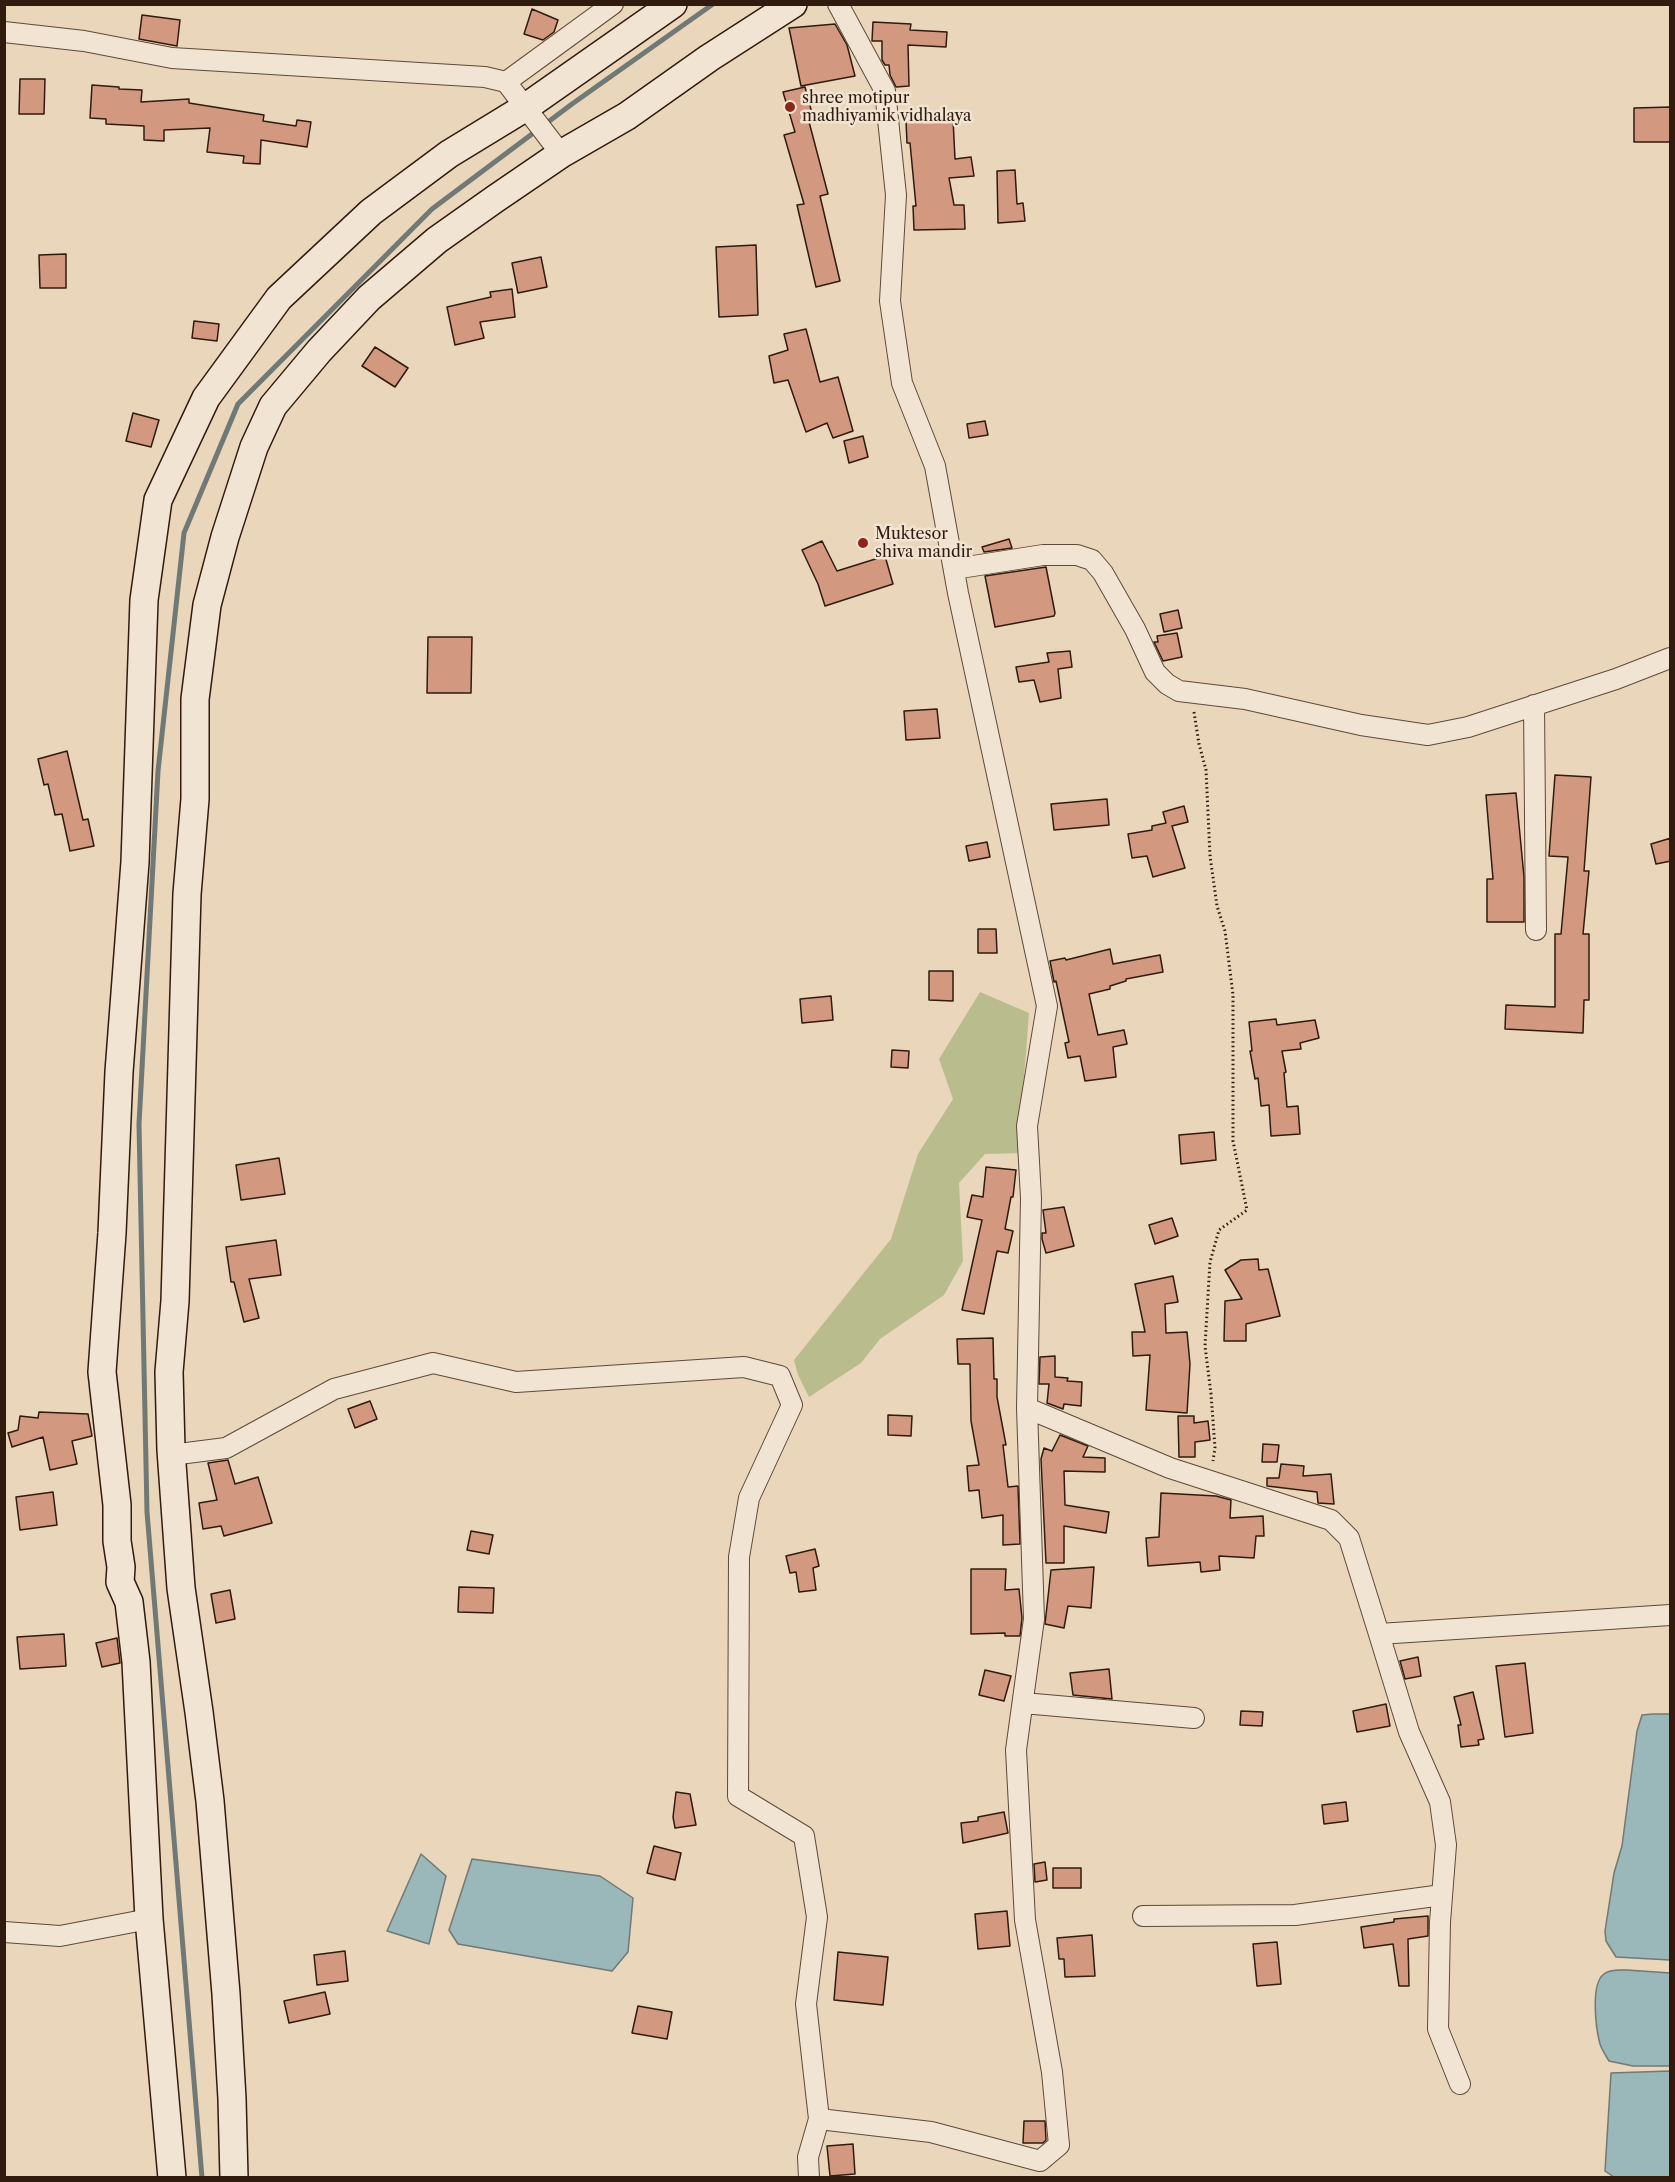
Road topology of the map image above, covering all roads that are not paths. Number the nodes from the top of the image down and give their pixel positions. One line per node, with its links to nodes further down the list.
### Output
1 (613, 4): 6 (street)
2 (673, 4): 7 (main road)
3 (793, 4): 8 (main road)
4 (838, 4): 9 (street)
5 (4, 32): 6 (street)
6 (506, 82): 7 (street)
7 (530, 111): 8 (street); 21 (main road)
8 (556, 146): 14 (main road)
9 (954, 569): 11 (street); 13 (street)
10 (1671, 658): 11 (street)
11 (1534, 705): 12 (street)
12 (1536, 930)
13 (1028, 1408): 16 (street); 17 (street)
14 (171, 1455): 24 (street); 26 (main road)
15 (1671, 1615): 16 (street)
16 (1379, 1634): 19 (street)
17 (1023, 1703): 18 (street); 24 (street)
18 (1194, 1718)
19 (1442, 1894): 20 (street); 23 (street)
20 (1143, 1916)
21 (149, 1919): 22 (street); 25 (main road)
22 (4, 1932)
23 (1460, 2084)
24 (819, 2119): 27 (street)
25 (172, 2178)
26 (234, 2178)
27 (809, 2178)

